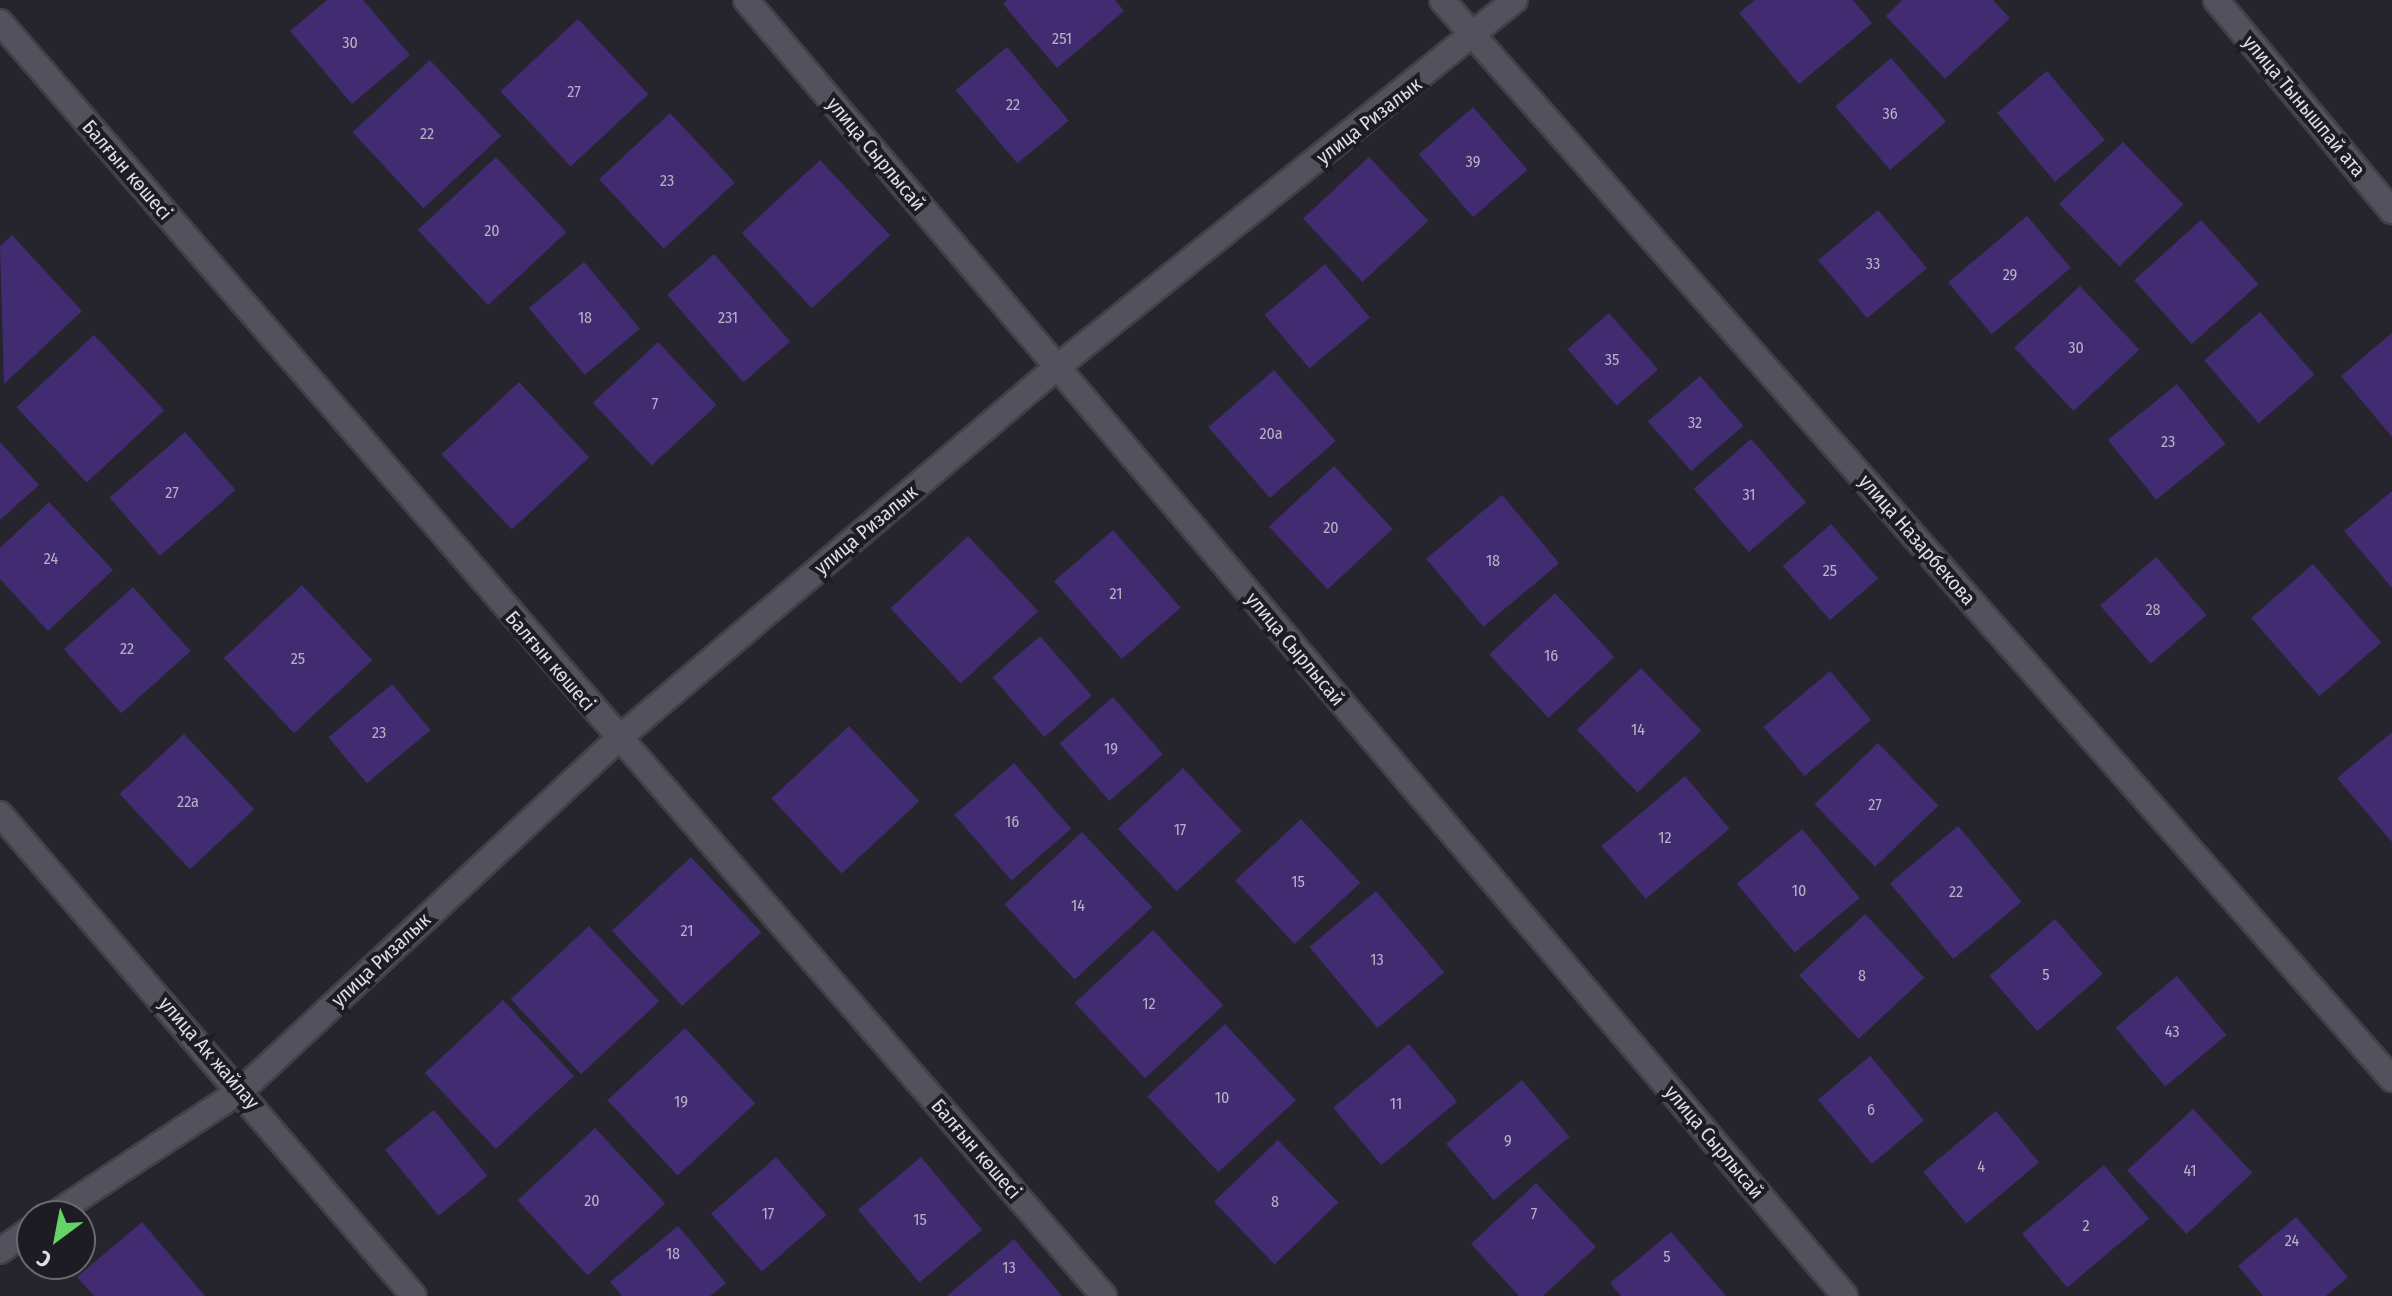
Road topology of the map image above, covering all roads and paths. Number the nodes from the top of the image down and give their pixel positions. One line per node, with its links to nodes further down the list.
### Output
1 (746, 0): 8 (street, улица Сырлысай)
2 (1442, 0): 6 (street, улица Назарбекова)
3 (1515, 0): 6 (street, улица Ризалык)
4 (2216, 0): 7 (street, улица Тынышпай ата)
5 (0, 22): 9 (street, Балғын көшесі)
6 (1474, 38): 8 (street, улица Ризалык); 11 (street, улица Назарбекова)
7 (2392, 211)
8 (1056, 368): 9 (street, улица Ризалык); 16 (street, улица Сырлысай)
9 (617, 740): 12 (street, улица Ризалык); 15 (street, Балғын көшесі)
10 (0, 814): 12 (street, улица Ак жайлау)
11 (2392, 1079)
12 (242, 1090): 13 (street, улица Ризалык); 14 (street, улица Ак жайлау)
13 (76, 1200)
14 (414, 1296)
15 (1104, 1296)
16 (1845, 1296)

